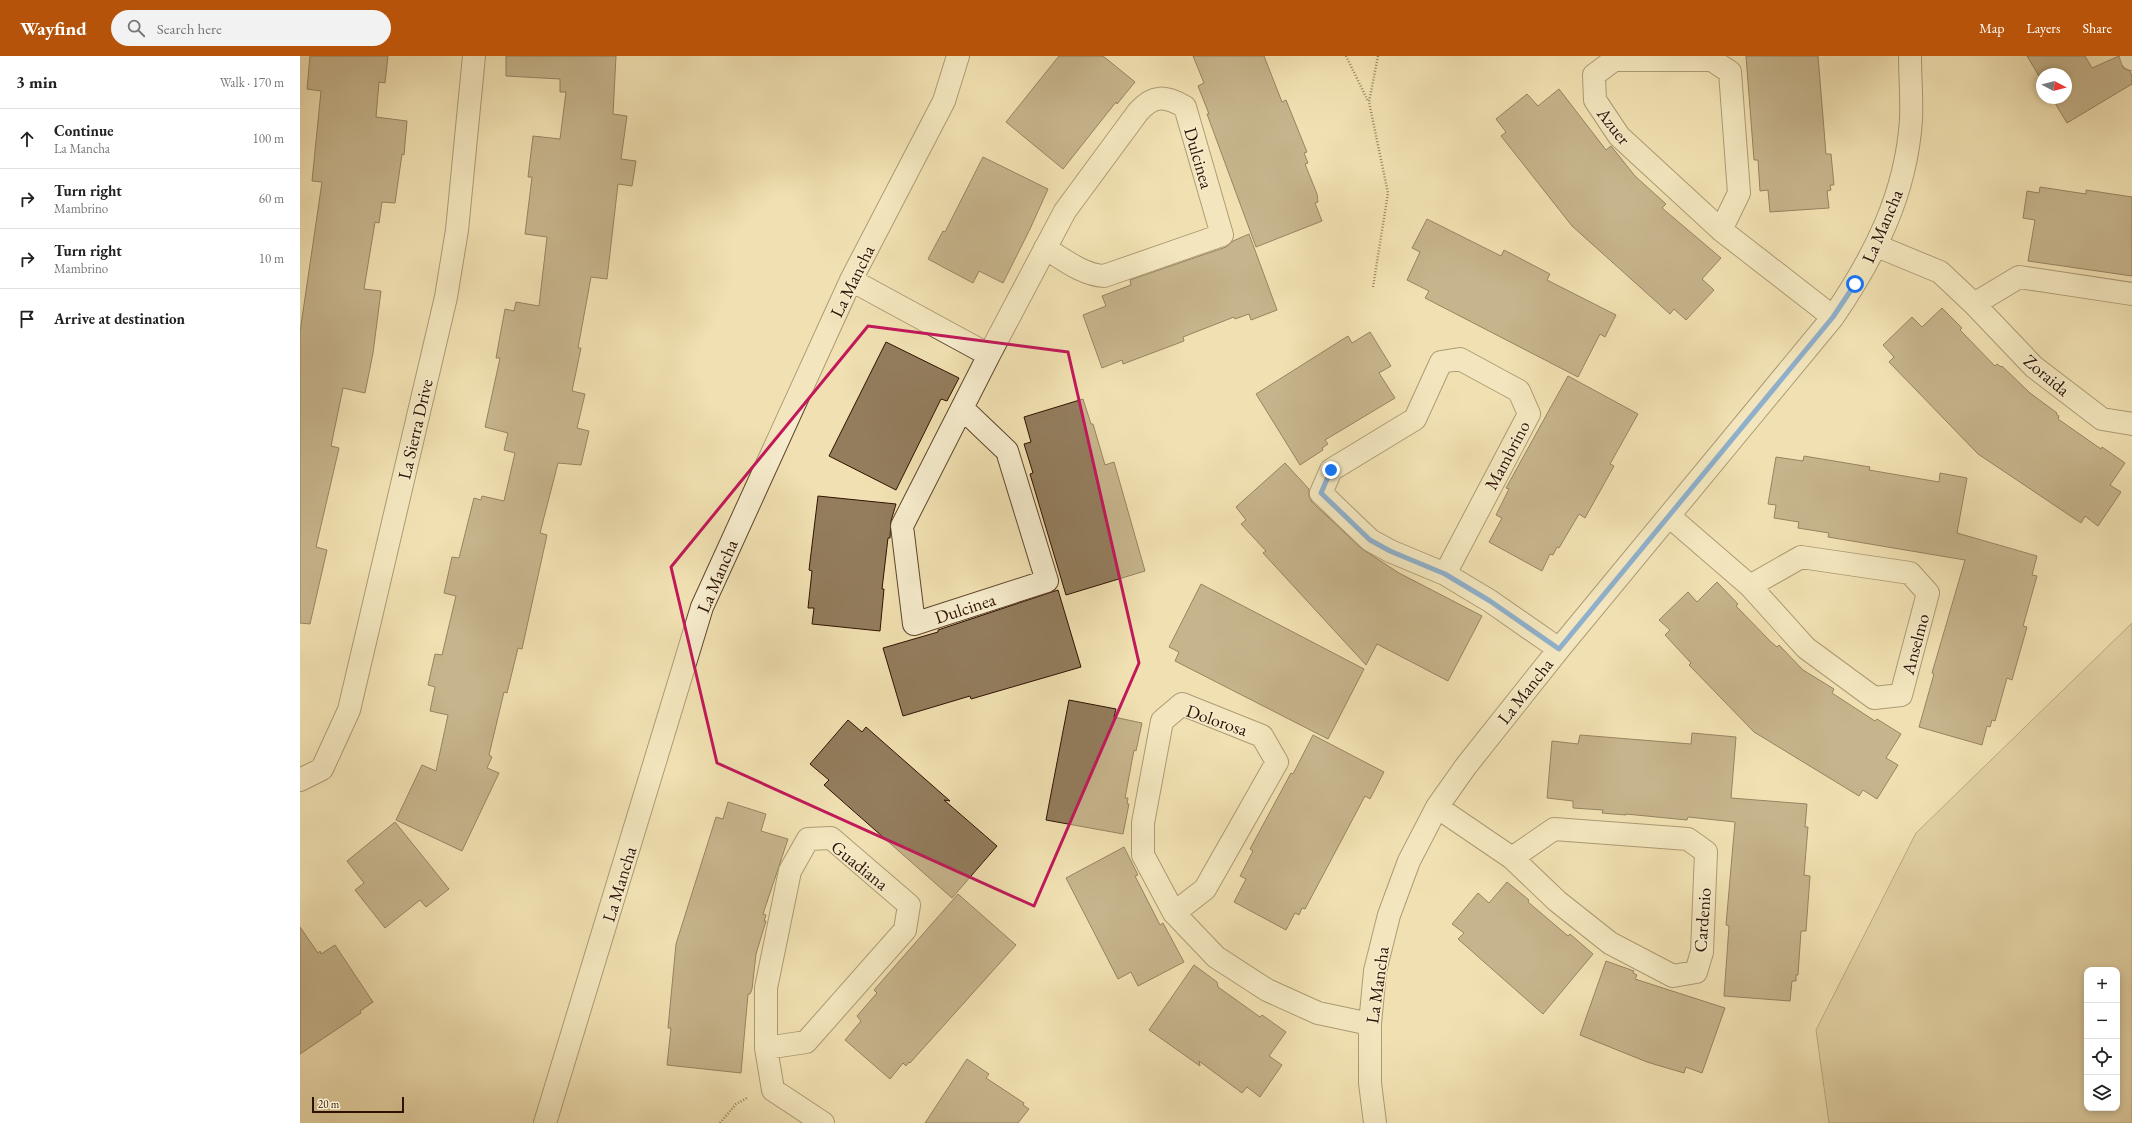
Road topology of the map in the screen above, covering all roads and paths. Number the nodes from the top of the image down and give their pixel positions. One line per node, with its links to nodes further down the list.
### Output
1 (474, 56): 24 (street, La Sierra Drive)
2 (958, 56): 12 (street, La Mancha)
3 (1346, 56): 8 (path)
4 (1378, 56): 8 (path)
5 (1910, 56): 10 (street, La Mancha)
6 (2130, 56): 7 (street)
7 (2132, 59)
8 (1369, 102): 13 (path)
9 (1721, 230): 9 (street, Azuer); 16 (street, Azuer)
10 (1877, 246): 15 (street, Zoraida); 16 (street, La Mancha)
11 (1046, 248): 11 (street, Dulcinea); 17 (street, Dulcinea)
12 (851, 280): 17 (street); 31 (street, La Mancha)
13 (1373, 287)
14 (2132, 294): 15 (street)
15 (1974, 304): 19 (street, Zoraida)
16 (1833, 317): 20 (street, La Mancha)
17 (989, 355): 18 (street, Dulcinea)
18 (962, 408): 18 (street, Dulcinea)
19 (2132, 424)
20 (1669, 516): 22 (street, Anselmo); 23 (street, La Mancha)
21 (1445, 574): 21 (street, Mambrino); 23 (street, Mambrino)
22 (1750, 586): 22 (street, Anselmo)
23 (1559, 649): 25 (street, La Mancha)
24 (300, 780)
25 (1437, 807): 26 (street, Cardenio); 28 (street, La Mancha)
26 (1512, 858): 26 (street, Cardenio)
27 (1174, 913): 27 (street, Dolorosa); 28 (street, Dolorosa)
28 (1370, 1024): 34 (street, La Mancha)
29 (766, 1048): 29 (street, Guadiana); 30 (street, Guadiana)
30 (772, 1086): 32 (path); 33 (street)
31 (545, 1123)
32 (720, 1123)
33 (823, 1123)
34 (1375, 1123)

